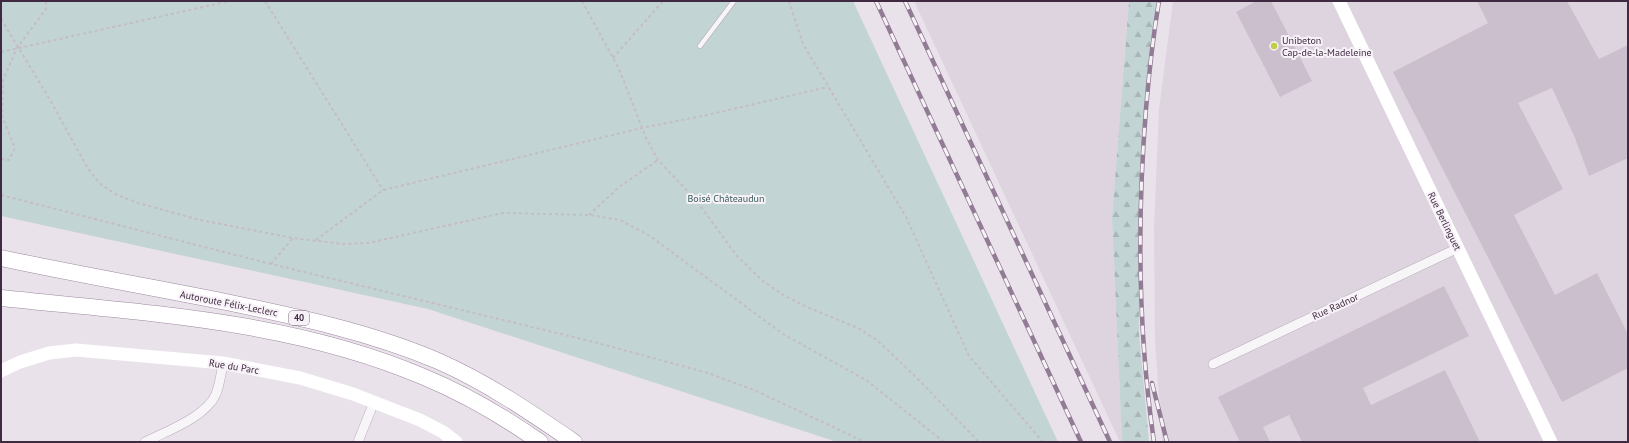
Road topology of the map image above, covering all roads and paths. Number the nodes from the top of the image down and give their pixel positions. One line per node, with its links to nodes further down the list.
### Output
1 (46, 1): 11 (path)
2 (230, 1): 11 (path)
3 (265, 1): 18 (path)
4 (582, 1): 13 (path)
5 (663, 1): 13 (path)
6 (734, 1): 10 (lane)
7 (789, 1): 14 (path)
8 (1339, 1): 23 (street, Rue Berlinguet)
9 (1, 19): 11 (path)
10 (700, 46)
11 (17, 48): 12 (path); 16 (path); 21 (path)
12 (1, 52)
13 (613, 58): 15 (path)
14 (828, 87): 15 (path); 39 (path)
15 (642, 128): 17 (path); 18 (path)
16 (1, 159)
17 (658, 160): 20 (path); 38 (path)
18 (383, 190): 22 (path)
19 (1, 195): 25 (path)
20 (589, 215): 22 (path); 37 (path)
21 (293, 238): 22 (path); 25 (path)
22 (316, 240)
23 (1458, 248): 28 (street, Rue Radnor); 40 (street, Rue Berlinguet)
24 (1, 258): 35 (highway, Autoroute Félix-Leclerc / 40)
25 (271, 264): 36 (path)
26 (1, 298): 34 (highway, Autoroute Félix-Leclerc / 40)
27 (223, 363): 29 (street, Rue du Parc); 30 (street, Rue du Parc); 31 (street)
28 (1213, 364)
29 (1, 371)
30 (374, 402): 32 (street); 33 (street, Rue du Parc)
31 (145, 442)
32 (358, 442)
33 (456, 442)
34 (540, 442)
35 (574, 442)
36 (865, 442)
37 (944, 442)
38 (979, 442)
39 (1043, 442)
40 (1550, 442)

